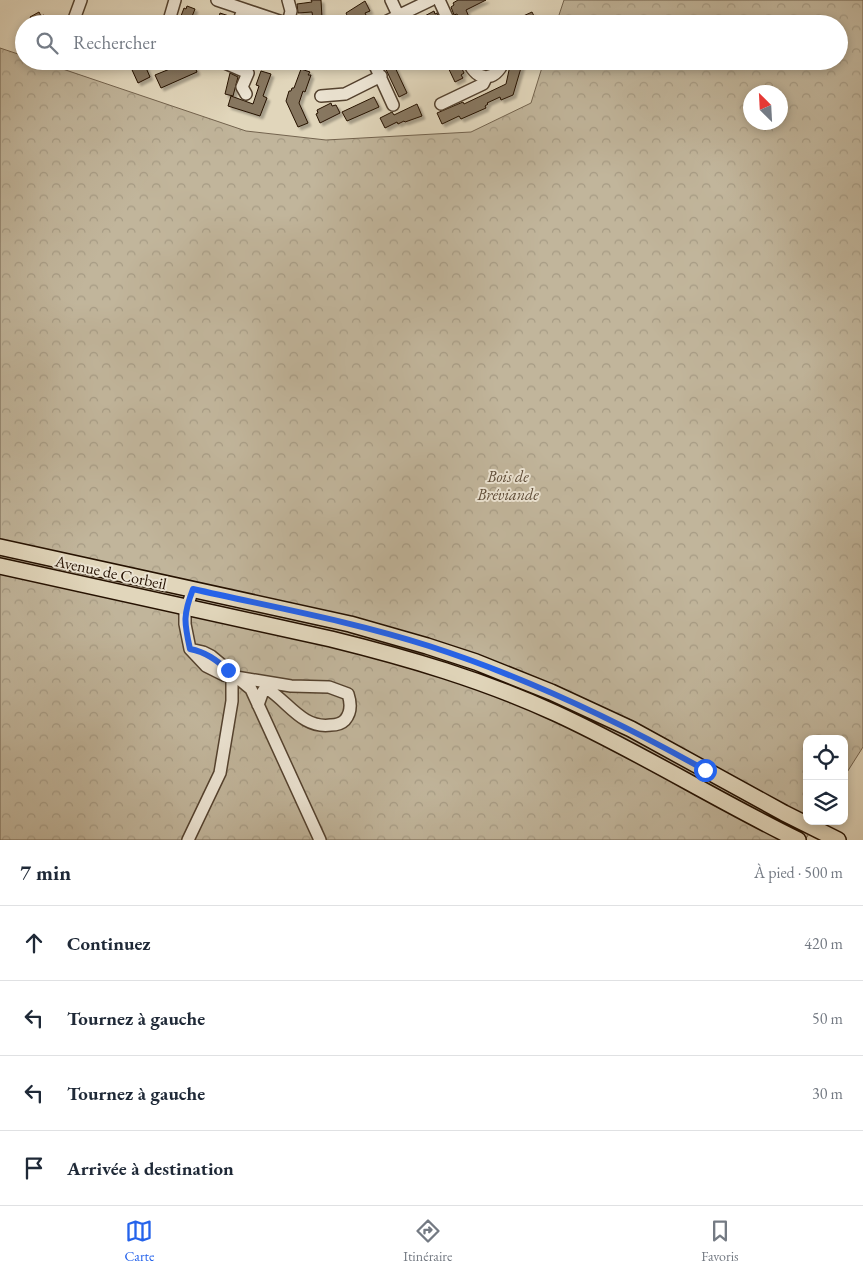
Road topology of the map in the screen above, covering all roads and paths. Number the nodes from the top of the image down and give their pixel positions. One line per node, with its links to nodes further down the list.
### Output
1 (82, 0): 9 (street)
2 (175, 0): 10 (street)
3 (217, 0): 8 (street)
4 (288, 0): 12 (street)
5 (391, 0): 13 (street)
6 (431, 0): 13 (street)
7 (439, 0): 14 (street)
8 (248, 6): 11 (street)
9 (76, 15)
10 (171, 15)
11 (268, 15)
12 (290, 15)
13 (398, 15)
14 (446, 15)
15 (241, 70): 21 (street)
16 (377, 70): 19 (street)
17 (473, 70): 20 (street)
18 (500, 70): 20 (street)
19 (380, 76): 22 (street); 24 (street)
20 (486, 78): 23 (street)
21 (246, 94)
22 (321, 96)
23 (441, 104)
24 (394, 105)
25 (0, 547): 27 (main road)
26 (0, 566): 28 (main road, Avenue de Corbeil)
27 (193, 589): 28 (street); 34 (main road)
28 (187, 606): 29 (street); 33 (main road, Avenue de Corbeil)
29 (234, 676): 30 (street); 30 (street); 31 (street)
30 (258, 705): 32 (street)
31 (188, 840)
32 (320, 840)
33 (798, 840)
34 (838, 840)

